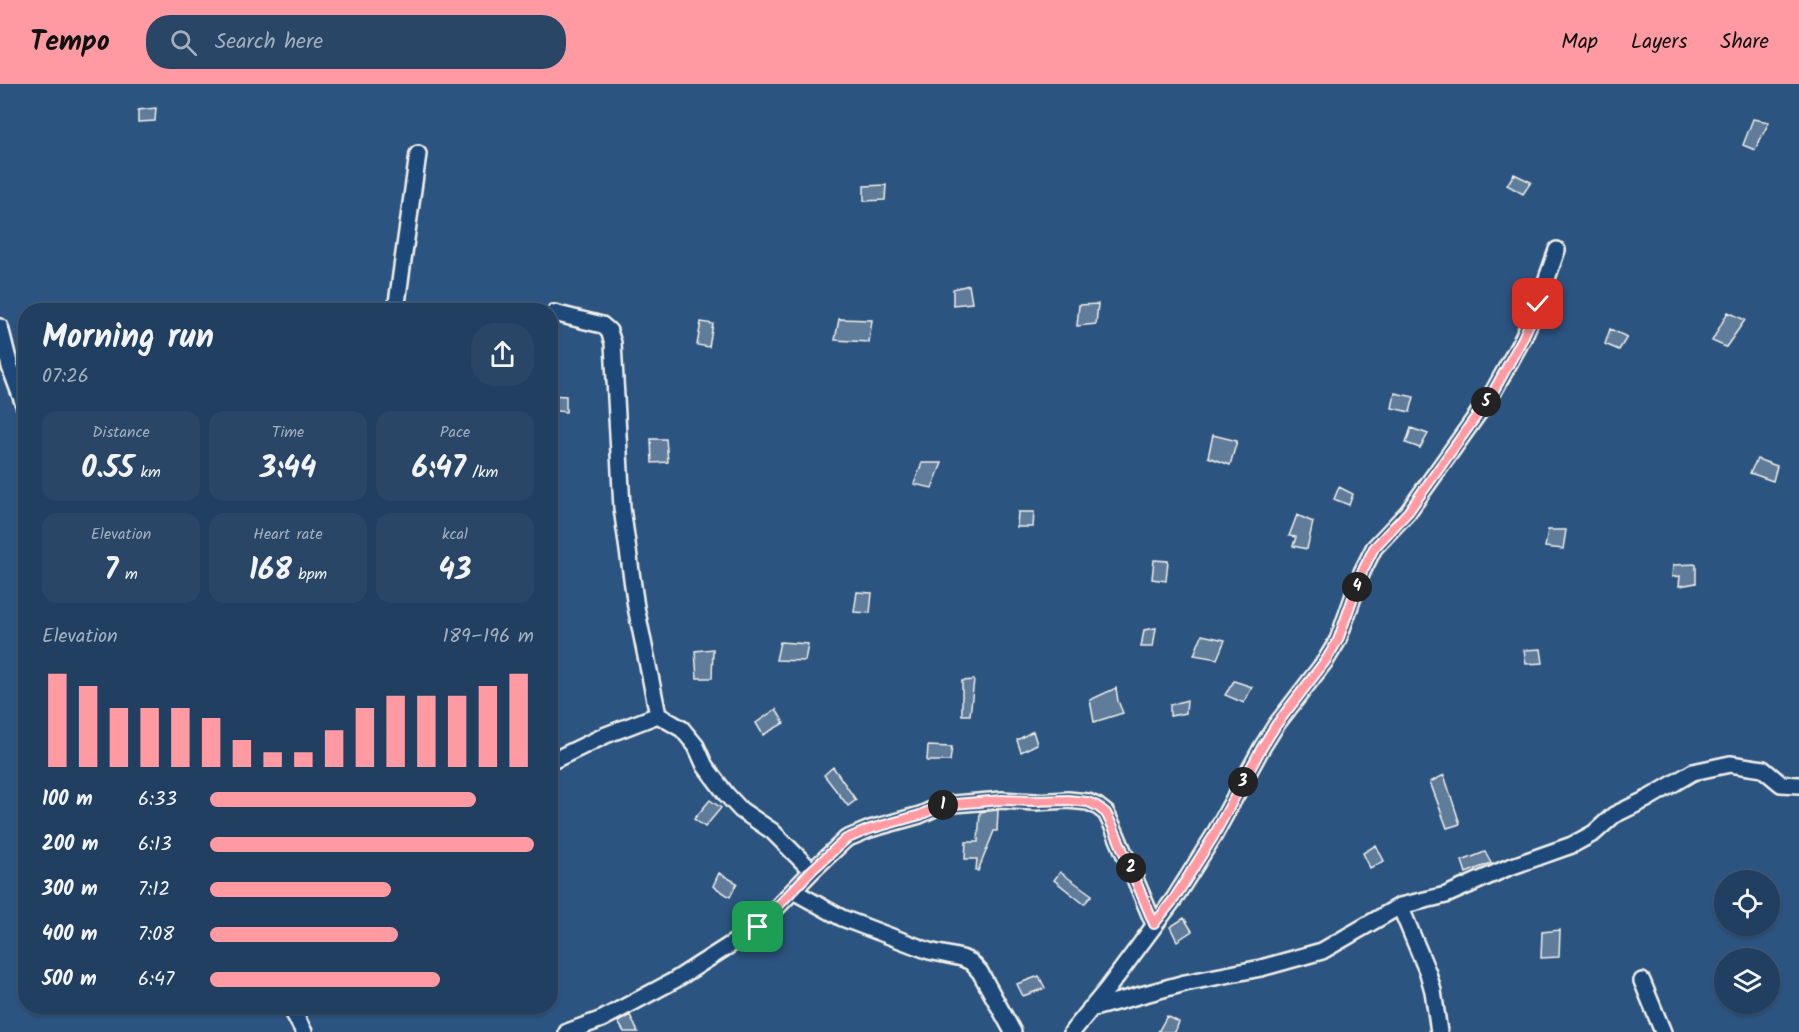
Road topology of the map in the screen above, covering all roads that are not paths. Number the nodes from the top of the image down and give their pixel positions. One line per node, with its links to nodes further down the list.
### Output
1 (418, 154): 3 (street)
2 (1557, 250): 14 (street)
3 (397, 303)
4 (558, 314): 8 (street)
5 (0, 327): 6 (street)
6 (5, 363): 7 (street)
7 (18, 392)
8 (658, 715): 9 (street); 11 (street)
9 (558, 758)
10 (1799, 785): 13 (street)
11 (812, 870): 12 (street); 14 (street)
12 (793, 891): 19 (street); 20 (street)
13 (1401, 906): 16 (street); 22 (street)
14 (1154, 924): 16 (street)
15 (1642, 981): 23 (street)
16 (1090, 1009): 21 (street)
17 (294, 1014): 18 (street)
18 (304, 1032)
19 (567, 1032)
20 (1013, 1032)
21 (1072, 1032)
22 (1439, 1032)
23 (1663, 1032)

